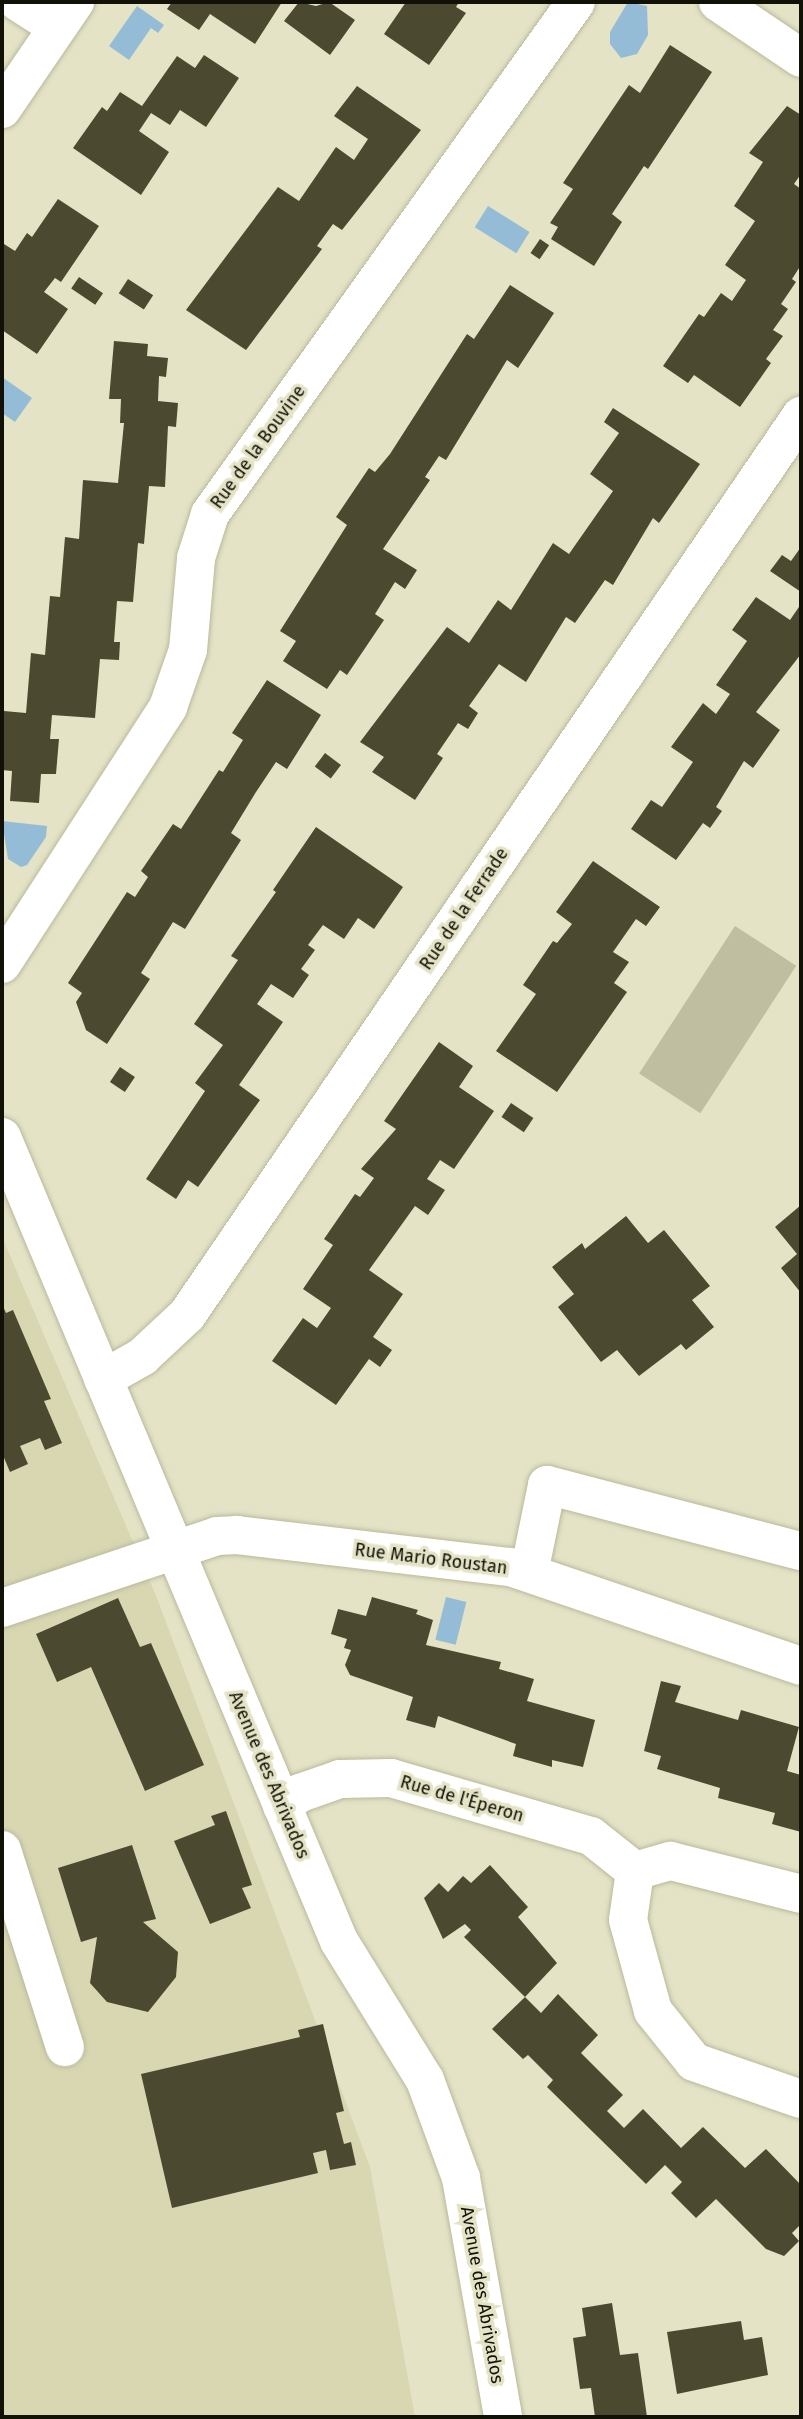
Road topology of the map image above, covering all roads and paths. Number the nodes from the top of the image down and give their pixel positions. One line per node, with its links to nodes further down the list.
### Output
1 (18, 2): 4 (street)
2 (576, 2): 8 (street, Rue de la Bouvine)
3 (718, 2): 5 (street)
4 (66, 15): 6 (street)
5 (801, 58)
6 (2, 109)
7 (801, 416): 10 (street, Rue de la Ferrade)
8 (2, 964)
9 (2, 1137): 10 (street, Avenue des Abrivados)
10 (103, 1379): 11 (street, Avenue des Abrivados)
11 (174, 1550): 13 (street, Rue Mario Roustan); 14 (street, Rue Mario Roustan); 16 (street, Avenue des Abrivados)
12 (801, 1551): 13 (street)
13 (529, 1573): 15 (street, Rue Mario Roustan)
14 (2, 1608)
15 (801, 1666)
16 (282, 1807): 18 (street, Rue de l'Éperon); 22 (street, Avenue des Abrivados)
17 (2, 1850): 20 (street)
18 (635, 1871): 19 (street); 21 (street)
19 (801, 1894)
20 (65, 2047)
21 (801, 2099)
22 (503, 2417)

